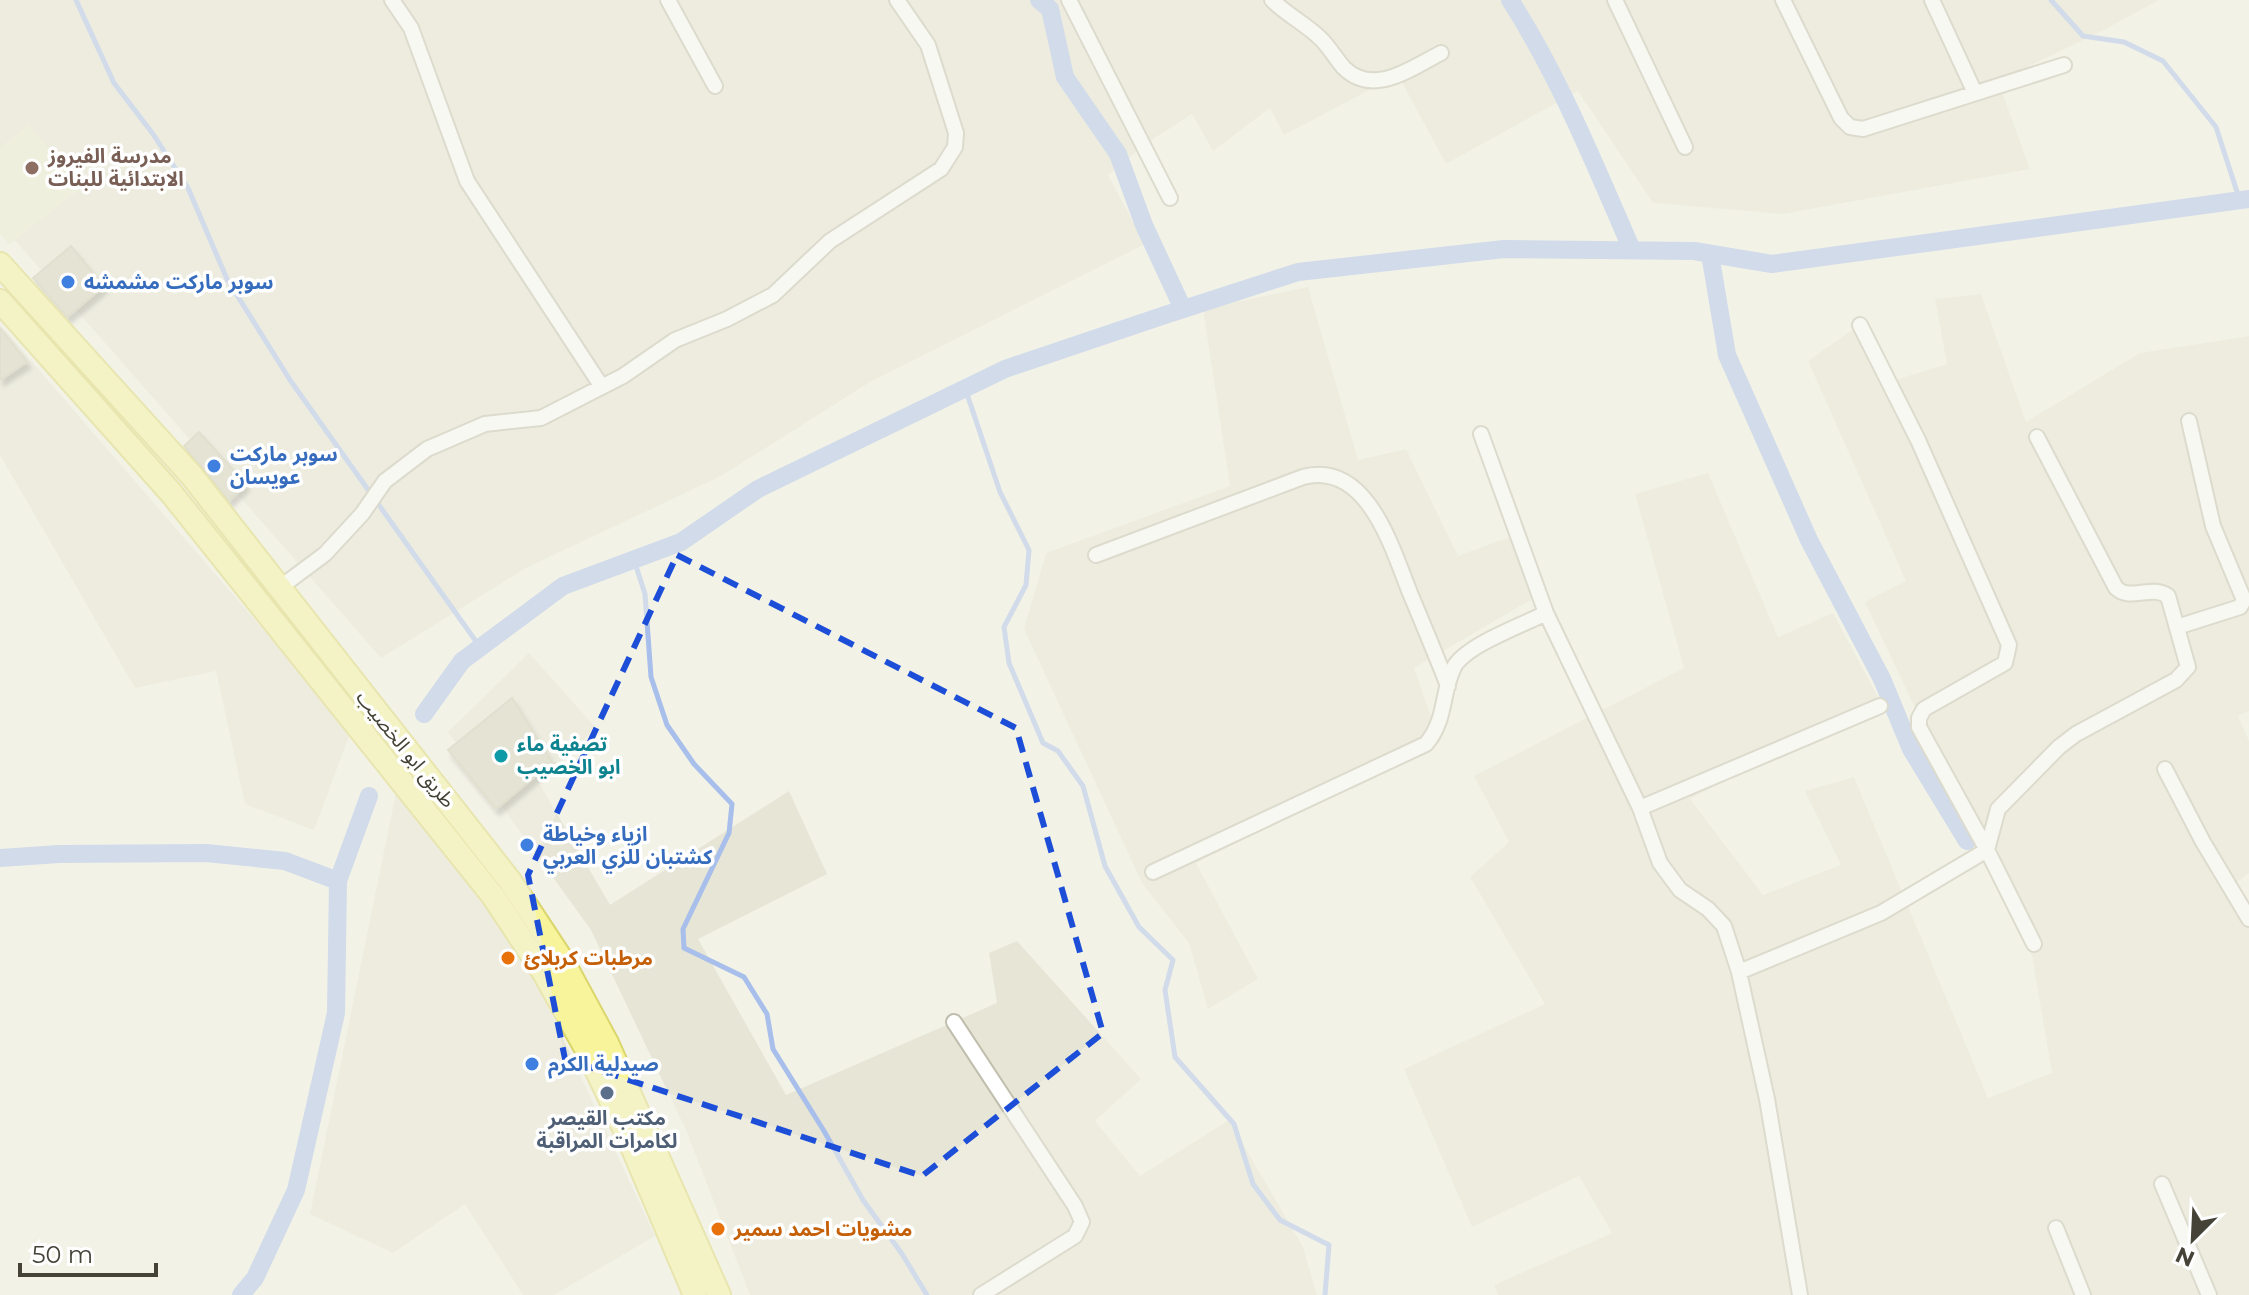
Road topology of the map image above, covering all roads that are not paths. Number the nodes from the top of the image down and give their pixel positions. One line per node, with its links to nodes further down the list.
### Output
1 (392, 0): 18 (street)
2 (668, 0): 11 (street)
3 (897, 0): 18 (street)
4 (1069, 0): 14 (street)
5 (1272, 0): 9 (street)
6 (1615, 0): 13 (street)
7 (1783, 0): 12 (street)
8 (1932, 0): 12 (street)
9 (1441, 53)
10 (2064, 65): 12 (street)
11 (715, 86)
12 (1975, 93)
13 (1685, 147)
14 (1170, 198)
15 (0, 264): 22 (main road, طريق ابو الخصيب)
16 (0, 301): 23 (main road, طريق ابو الخصيب)
17 (1860, 325): 32 (street)
18 (602, 387): 25 (street)
19 (2189, 421): 27 (street)
20 (1481, 434): 26 (street)
21 (2037, 437): 27 (street)
22 (192, 476): 23 (main road); 25 (main road, طريق ابو الخصيب)
23 (172, 494): 40 (main road, طريق ابو الخصيب)
24 (1096, 555): 28 (street)
25 (278, 589): 41 (main road, طريق ابو الخصيب)
26 (1546, 613): 28 (street); 31 (street)
27 (2177, 627): 32 (street)
28 (1448, 686): 33 (street)
29 (1880, 706): 31 (street)
30 (2165, 769): 34 (street)
31 (1640, 808): 36 (street)
32 (1987, 850): 35 (street); 36 (street)
33 (1153, 872)
34 (2249, 919)
35 (2034, 944)
36 (1739, 972): 43 (street)
37 (954, 1022): 42 (street)
38 (2162, 1184): 45 (street)
39 (2056, 1228): 44 (street)
40 (695, 1295)
41 (719, 1295)
42 (981, 1295)
43 (1800, 1295)
44 (2083, 1295)
45 (2209, 1295)

